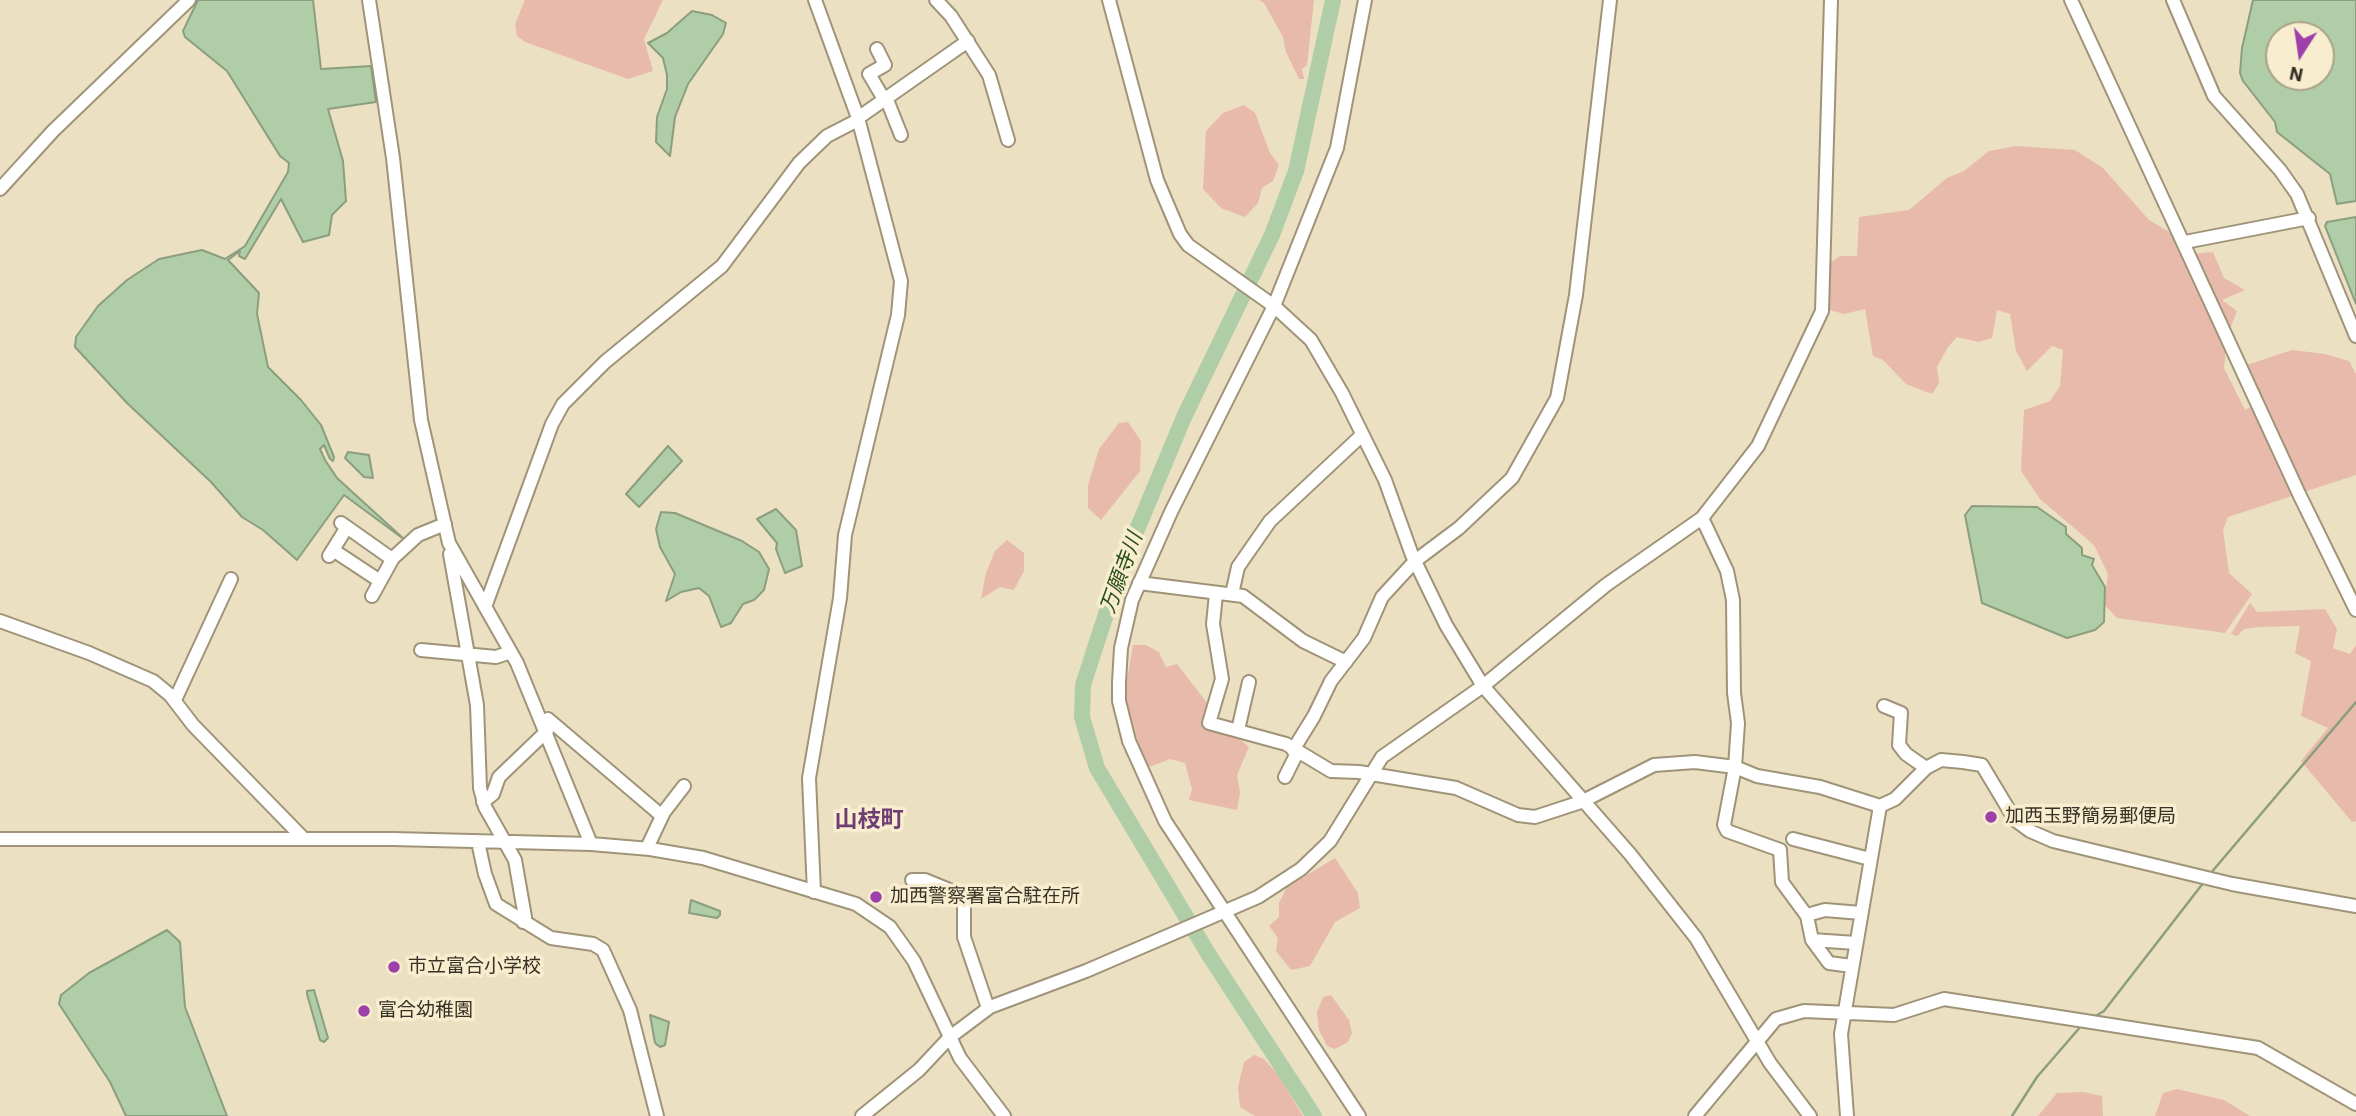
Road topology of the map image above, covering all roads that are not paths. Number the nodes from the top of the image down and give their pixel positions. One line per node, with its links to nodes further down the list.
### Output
1 (189, 0): 17 (street)
2 (369, 0): 24 (street)
3 (816, 0): 14 (street)
4 (936, 0): 11 (street)
5 (1109, 0): 20 (street)
6 (1365, 0): 20 (street)
7 (1610, 0): 27 (street)
8 (1831, 0): 23 (street)
9 (2071, 0): 19 (street)
10 (2173, 0): 18 (street)
11 (968, 41): 13 (street); 16 (street)
12 (877, 48): 13 (street)
13 (886, 101): 14 (street); 15 (street)
14 (858, 119): 34 (street); 66 (street)
15 (901, 135)
16 (1008, 140)
17 (0, 189)
18 (2309, 218): 19 (street); 21 (street)
19 (2185, 242): 35 (street)
20 (1272, 305): 22 (street); 30 (street)
21 (2356, 336)
22 (1362, 435): 27 (street); 32 (street)
23 (1702, 518): 42 (street); 48 (street)
24 (445, 524): 25 (street); 26 (street)
25 (453, 551): 34 (street); 39 (street)
26 (392, 559): 29 (street); 29 (street)
27 (1415, 561): 40 (street); 42 (street)
28 (231, 579): 43 (street)
29 (380, 581): 33 (street)
30 (1139, 583): 31 (street); 68 (street)
31 (1216, 594): 32 (street); 46 (street)
32 (1232, 594): 40 (street)
33 (372, 596)
34 (485, 607): 38 (street)
35 (2356, 610)
36 (0, 621): 43 (street)
37 (421, 650): 39 (street)
38 (511, 652): 39 (street); 45 (street)
39 (469, 654): 53 (street)
40 (1346, 662): 47 (street)
41 (1249, 682): 46 (street)
42 (1483, 686): 50 (street); 54 (street)
43 (175, 700): 58 (street)
44 (1884, 706): 49 (street)
45 (545, 727): 53 (street); 56 (street); 62 (street)
46 (1238, 730): 47 (street)
47 (1295, 752): 50 (street); 51 (street)
48 (1735, 767): 54 (street); 55 (street); 70 (street)
49 (1926, 768): 55 (street); 67 (street)
50 (1371, 776): 54 (street); 68 (street)
51 (1284, 778)
52 (684, 786): 56 (street)
53 (483, 802): 61 (street)
54 (1581, 802): 78 (street)
55 (1880, 806): 64 (street)
56 (662, 816): 63 (street)
57 (0, 839): 58 (street)
58 (304, 839): 60 (street)
59 (1793, 839): 64 (street)
60 (478, 842): 61 (street); 71 (street)
61 (507, 844): 62 (street); 71 (street)
62 (591, 845): 63 (street)
63 (647, 848): 66 (street)
64 (1870, 859): 69 (street)
65 (912, 880): 75 (street)
66 (814, 892): 77 (street)
67 (2356, 906)
68 (1224, 911): 75 (street); 83 (street)
69 (1861, 913): 70 (street); 73 (street)
70 (1807, 915): 72 (street)
71 (523, 922): 80 (street)
72 (1812, 940): 73 (street); 74 (street)
73 (1856, 943): 74 (street)
74 (1852, 966): 76 (street)
75 (988, 1008): 77 (street)
76 (1846, 1011): 78 (street); 79 (street); 86 (street)
77 (950, 1037): 81 (street); 82 (street)
78 (1757, 1042): 84 (street); 85 (street)
79 (2356, 1104)
80 (657, 1116)
81 (862, 1116)
82 (1004, 1116)
83 (1359, 1116)
84 (1695, 1116)
85 (1810, 1116)
86 (1847, 1116)

